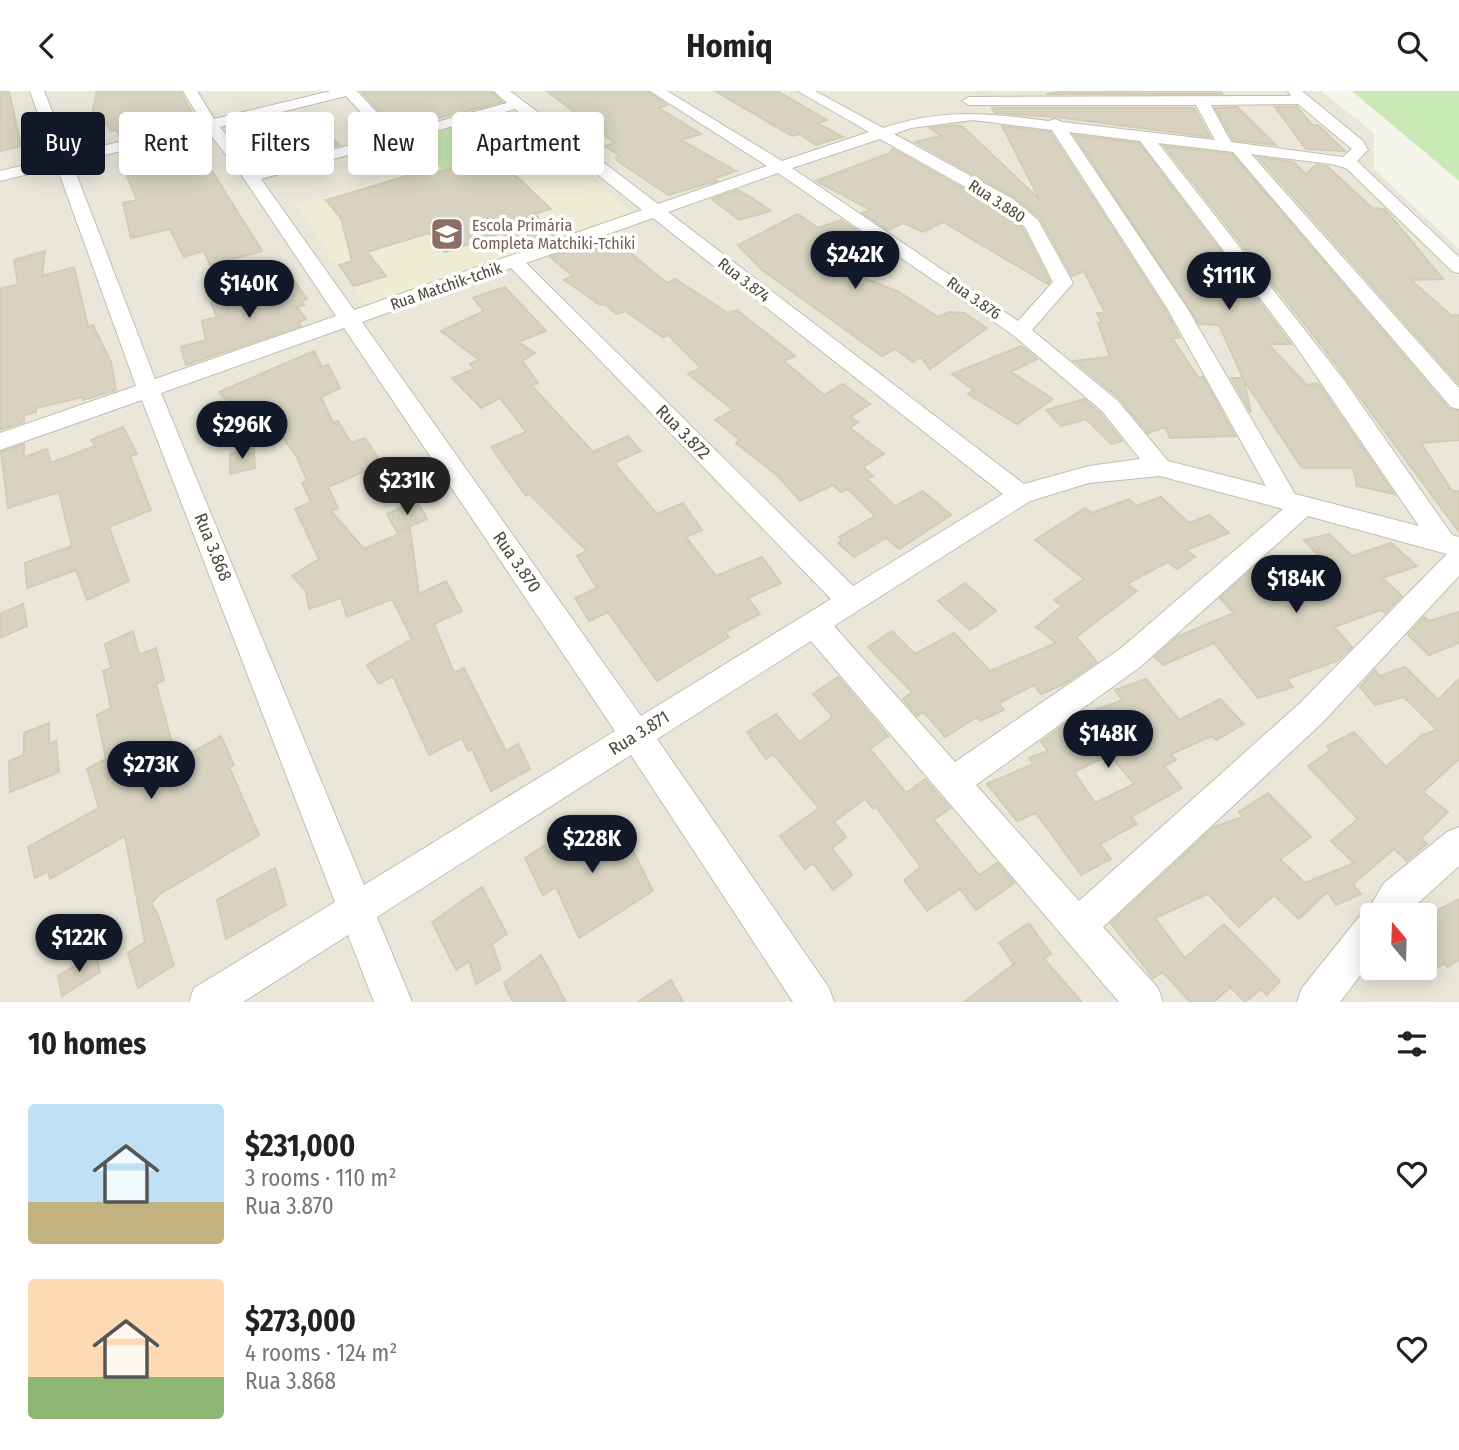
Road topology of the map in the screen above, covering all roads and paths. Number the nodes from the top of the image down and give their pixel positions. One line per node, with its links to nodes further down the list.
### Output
1 (37, 91): 11 (street, Rua 3.868)
2 (190, 91): 12 (street, Rua 3.870)
3 (349, 91): 13 (street); 14 (street)
4 (501, 91): 10 (street, Rua 3.874)
5 (657, 91): 23 (street, Rua 3.876)
6 (805, 91): 18 (street)
7 (1298, 95): 8 (street); 22 (street)
8 (1203, 97): 9 (street); 20 (street)
9 (967, 103): 15 (street); 18 (street, Rua Matchik-tchik)
10 (518, 104): 16 (street); 28 (street, Rua 3.874)
11 (44, 112)
12 (203, 112)
13 (369, 112)
14 (212, 124)
15 (1055, 124): 19 (street); 39 (street)
16 (438, 126)
17 (212, 127): 27 (street, Rua 3.870)
18 (885, 135): 23 (street, Rua Matchik-tchik); 32 (street, Rua 3.880)
19 (1144, 135): 20 (street); 40 (street)
20 (1231, 145): 22 (street); 34 (street)
21 (348, 150): 27 (street)
22 (1347, 162): 30 (street)
23 (780, 167): 28 (street, Rua Matchik-tchik); 32 (street, Rua 3.876)
24 (21, 171): 26 (street)
25 (67, 175): 33 (street, Rua 3.868)
26 (0, 176)
27 (251, 177): 31 (street, Rua 3.870)
28 (658, 213): 29 (street, Rua Matchik-tchik); 38 (street, Rua 3.874)
29 (515, 262): 31 (street, Rua Matchik-tchik); 41 (street, Rua 3.872)
30 (1459, 267)
31 (349, 320): 33 (street, Rua Matchik-tchik); 43 (street, Rua 3.870)
32 (1020, 331): 36 (street, Rua 3.876)
33 (149, 391): 35 (street, Rua Matchik-tchik); 47 (street, Rua 3.868)
34 (1459, 402)
35 (0, 442)
36 (1160, 467): 37 (street); 39 (street)
37 (1076, 476): 38 (street, Rua 3.871)
38 (1021, 495): 41 (street, Rua 3.871)
39 (1295, 503): 40 (street); 44 (street)
40 (1453, 549): 48 (street)
41 (852, 601): 42 (street, Rua 3.871)
42 (814, 624): 43 (street, Rua 3.871); 44 (street)
43 (636, 735): 47 (street, Rua 3.871); 52 (street, Rua 3.870)
44 (953, 782): 48 (street)
45 (1459, 843): 46 (street)
46 (1392, 903)
47 (358, 908): 50 (street, Rua 3.871); 51 (street, Rua 3.868)
48 (1079, 926): 53 (street)
49 (1360, 945): 54 (street)
50 (208, 1002)
51 (393, 1002)
52 (815, 1002)
53 (1144, 1002)
54 (1316, 1002)

